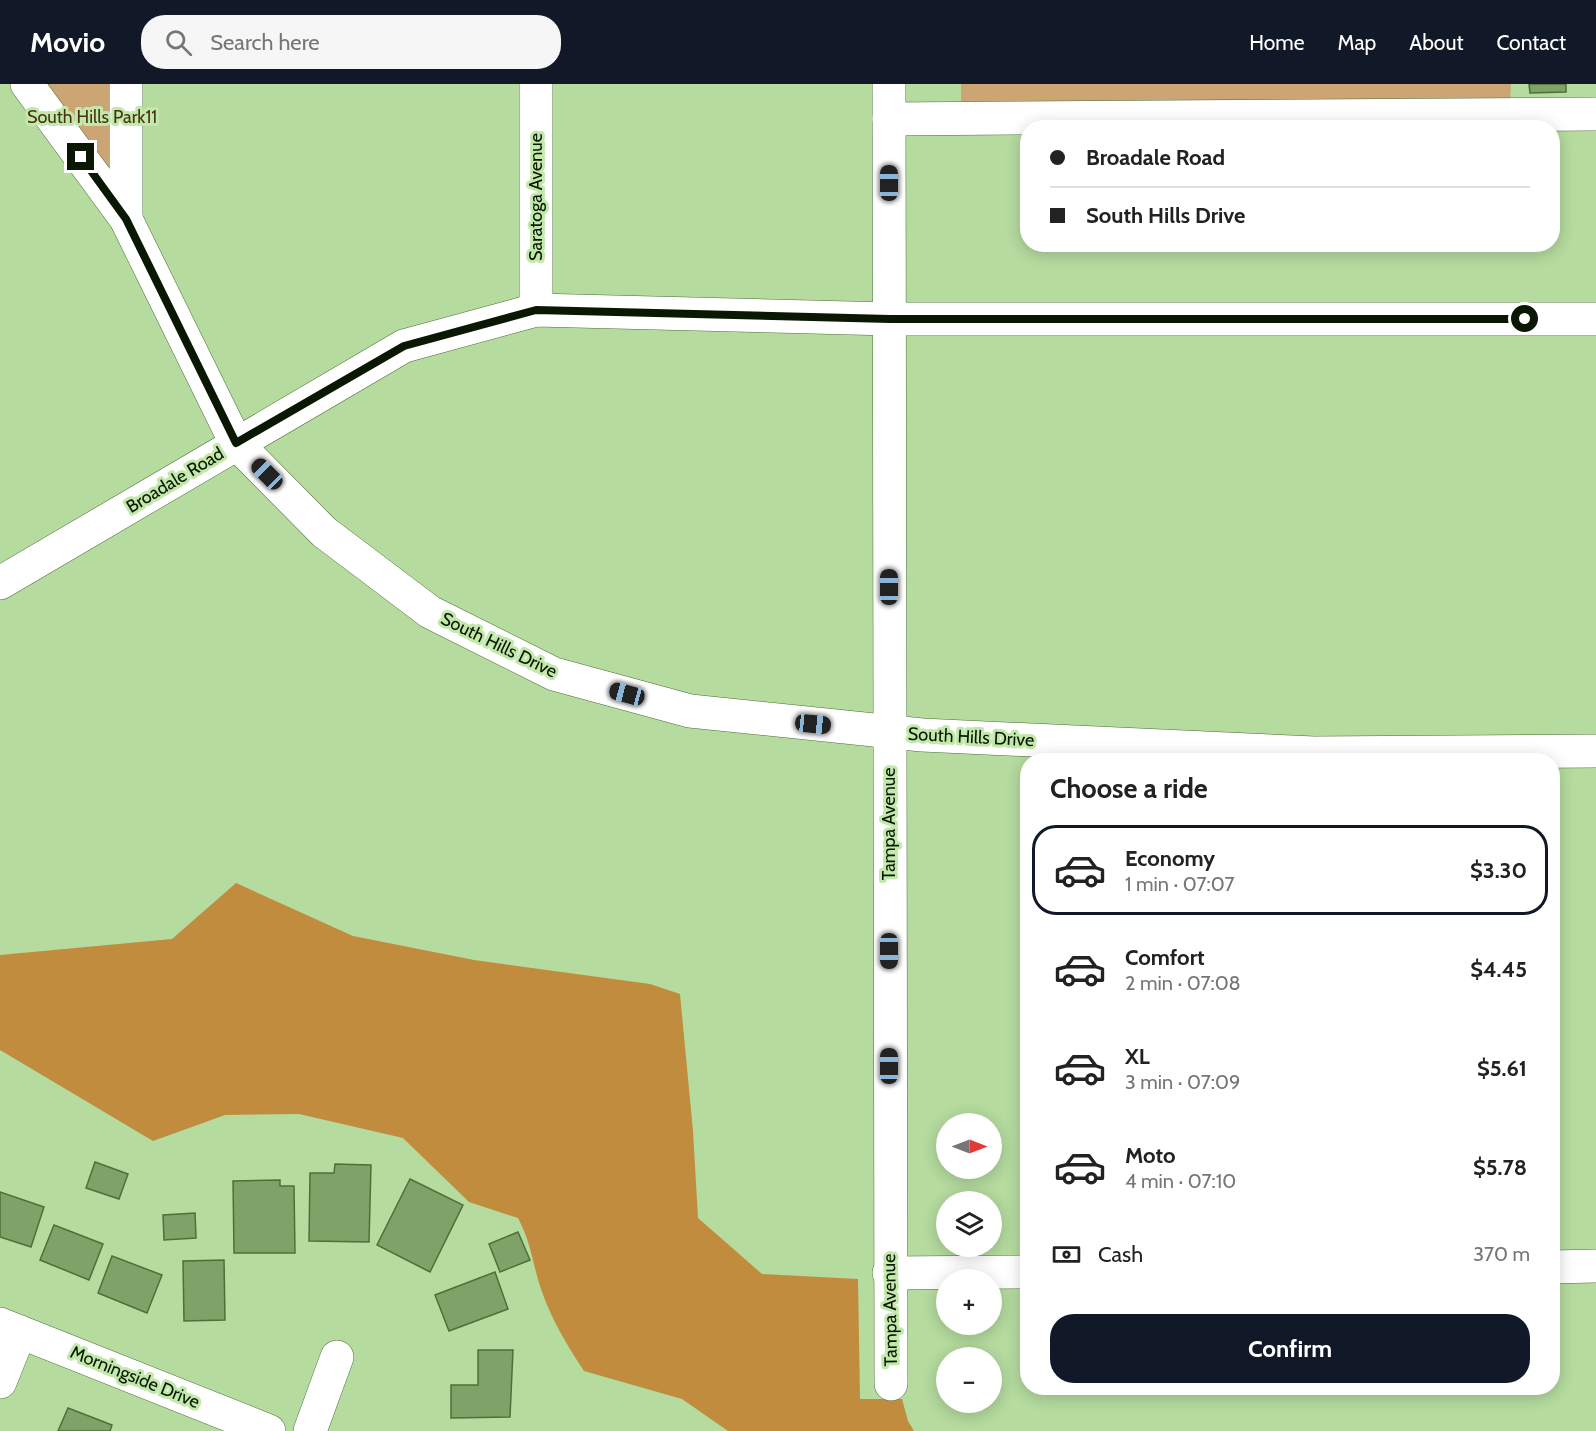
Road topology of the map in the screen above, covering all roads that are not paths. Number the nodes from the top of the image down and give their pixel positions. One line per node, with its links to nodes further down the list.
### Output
1 (27, 84): 7 (street, South Hills Drive)
2 (126, 84): 7 (street)
3 (536, 84): 8 (street, Saratoga Avenue)
4 (889, 84): 6 (street, Tampa Avenue)
5 (1596, 114): 6 (street)
6 (889, 119): 9 (street, Tampa Avenue)
7 (126, 219): 11 (street, South Hills Drive)
8 (536, 310): 9 (street, Broadale Road); 11 (street, Broadale Road)
9 (890, 319): 10 (street, Broadale Road); 13 (street, Tampa Avenue)
10 (1596, 319)
11 (236, 443): 12 (street, Broadale Road); 13 (street, South Hills Drive)
12 (0, 583)
13 (890, 732): 14 (street, South Hills Drive); 18 (street, Tampa Avenue)
14 (1596, 751)
15 (1596, 1266): 16 (street)
16 (1560, 1267)
17 (1020, 1272): 18 (street)
18 (889, 1273): 22 (street, Tampa Avenue)
19 (10, 1328): 21 (street); 23 (street, Morningside Drive)
20 (337, 1357): 24 (street)
21 (0, 1382)
22 (891, 1384)
23 (269, 1431)
24 (310, 1431)

